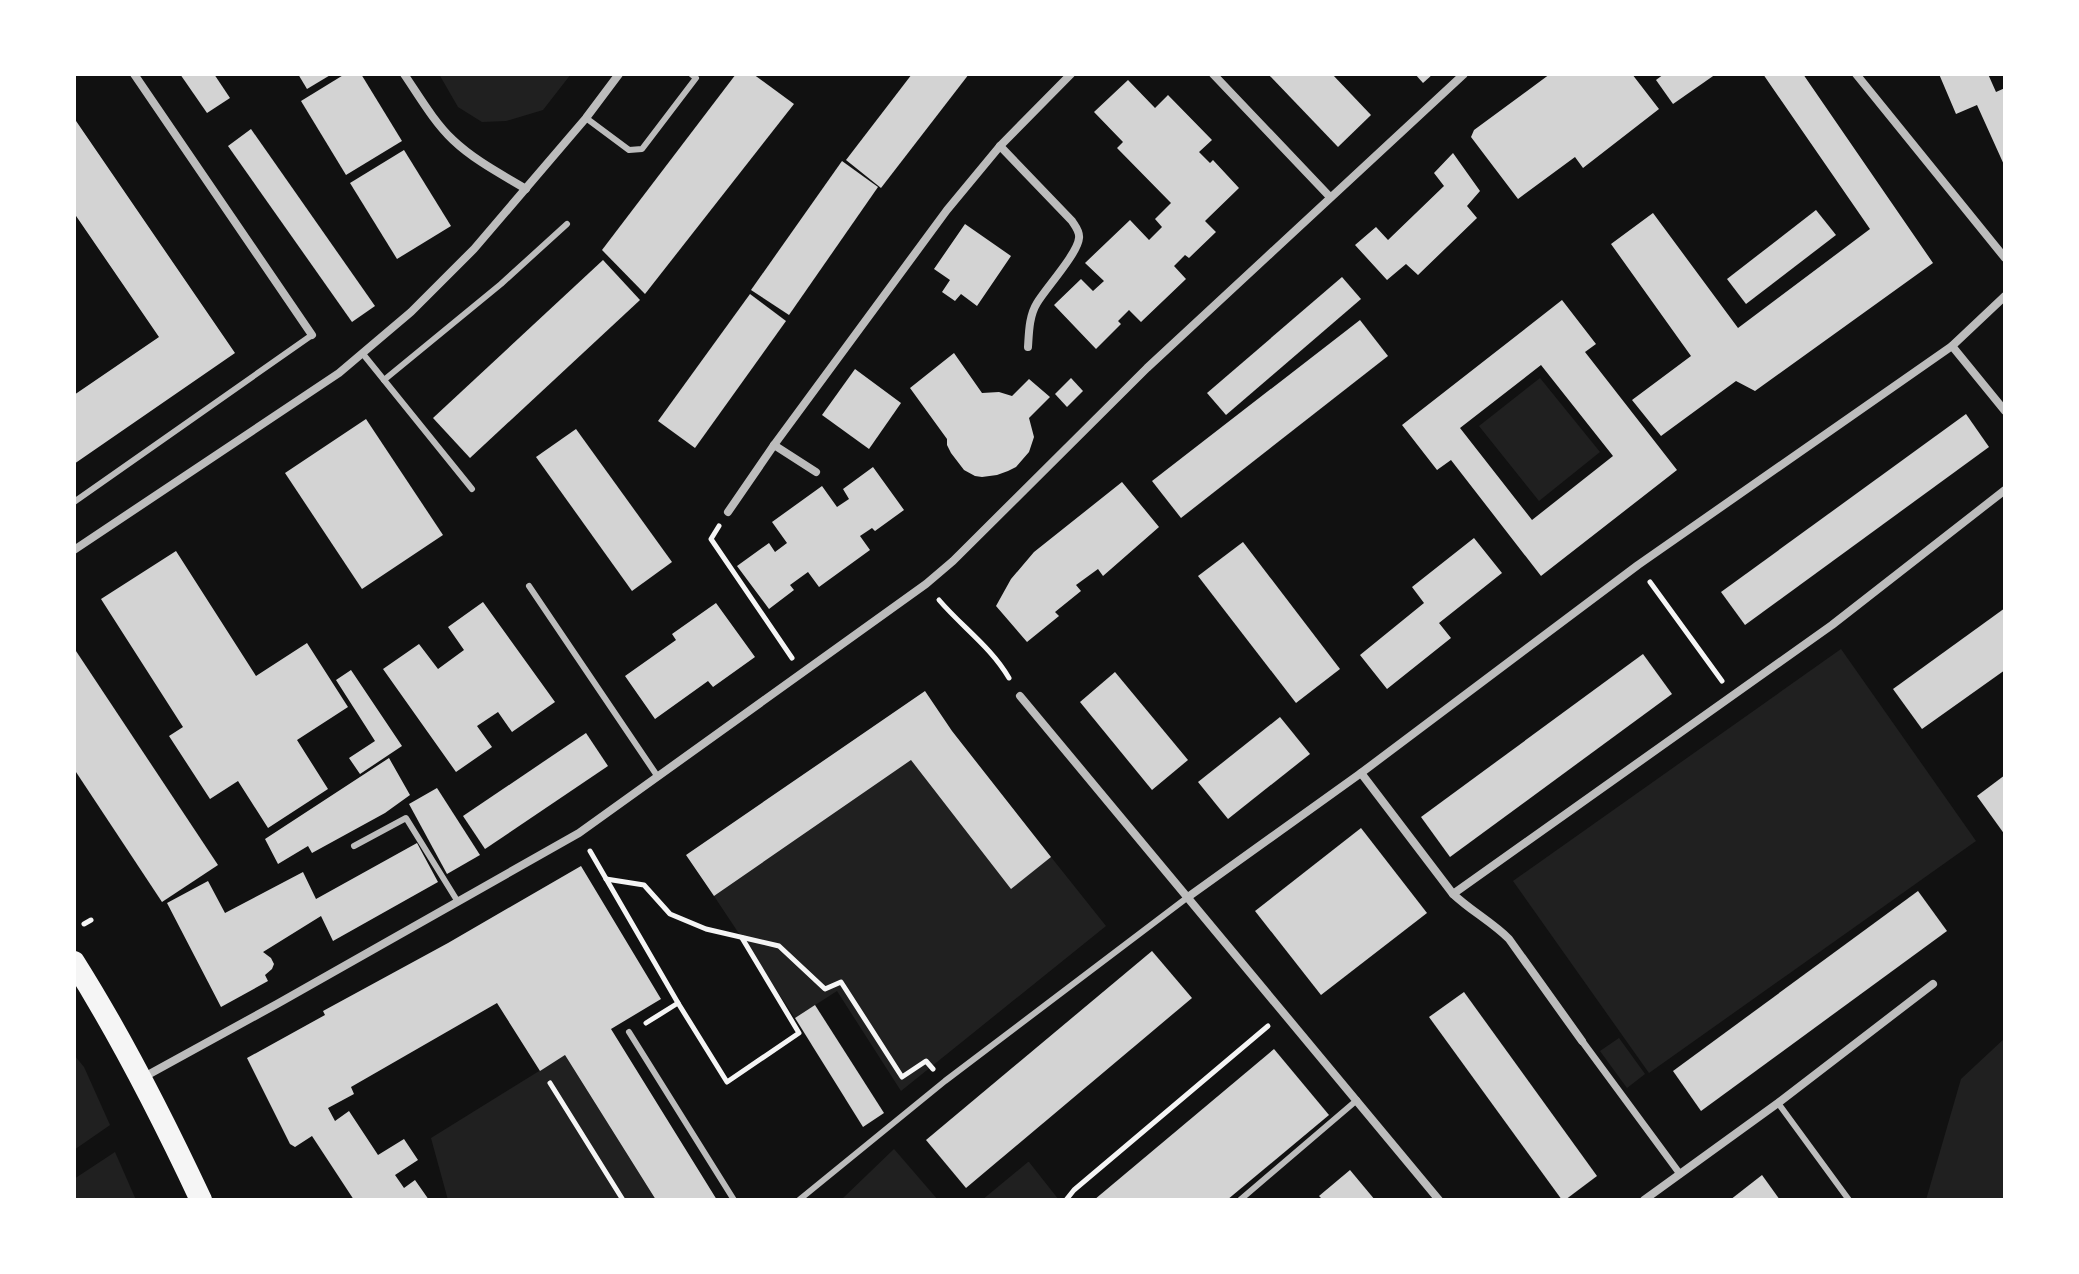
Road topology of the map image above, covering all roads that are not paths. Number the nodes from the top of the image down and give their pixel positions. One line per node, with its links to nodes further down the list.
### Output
1 (134, 74): 16 (street)
2 (404, 74): 11 (street)
3 (619, 74): 9 (street)
4 (1071, 74): 10 (street)
5 (1213, 74): 12 (street)
6 (1464, 74): 12 (street)
7 (1856, 74): 14 (street)
8 (695, 75): 9 (lane)
9 (586, 118): 11 (street)
10 (1000, 146): 18 (street); 22 (street)
11 (526, 189): 19 (street)
12 (1330, 197): 32 (street)
13 (567, 224): 20 (lane)
14 (2005, 258)
15 (2005, 296): 17 (street)
16 (312, 335): 26 (lane)
17 (1952, 346): 21 (street); 31 (street)
18 (1028, 347)
19 (363, 354): 20 (lane); 28 (street)
20 (384, 380): 24 (lane)
21 (2005, 411)
22 (774, 445): 23 (street); 27 (street)
23 (816, 472)
24 (472, 489)
25 (2005, 490): 34 (street)
26 (74, 502)
27 (728, 512)
28 (74, 550)
29 (529, 586): 32 (lane)
30 (1020, 696): 35 (street)
31 (1361, 773): 34 (street); 35 (street)
32 (658, 777): 36 (street)
33 (354, 846): 36 (lane)
34 (1453, 894): 40 (street)
35 (1188, 897): 42 (street); 47 (lane)
36 (458, 902): 41 (street)
37 (77, 972): 41 (highway)
38 (1933, 984): 43 (street)
39 (629, 1032): 46 (lane)
40 (1582, 1041): 44 (street)
41 (141, 1078): 45 (highway)
42 (1357, 1100): 48 (lane); 49 (street)
43 (1778, 1103): 44 (street); 51 (lane)
44 (1680, 1174): 50 (street)
45 (201, 1200)
46 (734, 1200)
47 (799, 1200)
48 (1240, 1200)
49 (1439, 1200)
50 (1644, 1200)
51 (1849, 1200)

